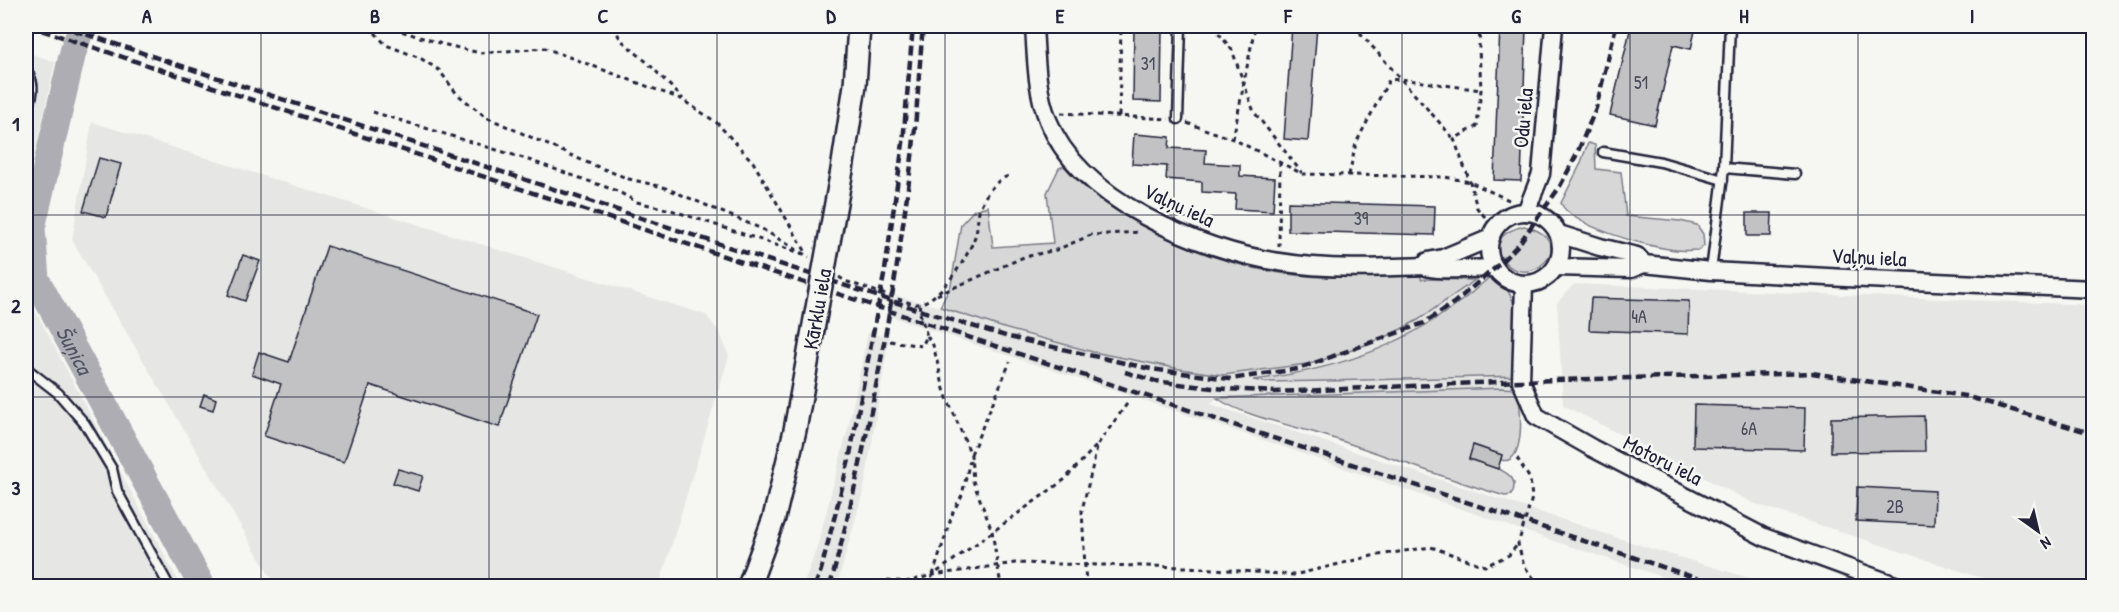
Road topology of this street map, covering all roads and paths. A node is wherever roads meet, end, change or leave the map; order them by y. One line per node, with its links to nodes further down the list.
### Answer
1 (369, 26): 42 (path)
2 (385, 26): 18 (path)
3 (613, 26): 18 (path)
4 (859, 26): 68 (street, Kārklu iela, bridge)
5 (1034, 26): 38 (street, Vaļņu iela)
6 (1121, 26): 22 (path)
7 (1181, 26): 23 (lane)
8 (1213, 26): 16 (path)
9 (1255, 26): 16 (path)
10 (1354, 26): 15 (path)
11 (1480, 26): 17 (path)
12 (1554, 26): 36 (street, Odu iela)
13 (1730, 26): 28 (lane)
14 (26, 70): 20 (lane)
15 (1401, 79): 17 (path); 25 (path); 31 (path)
16 (1244, 87): 24 (path); 29 (path)
17 (1480, 90): 25 (path)
18 (686, 103): 42 (path)
19 (373, 111): 42 (path)
20 (26, 113)
21 (1061, 113): 22 (path)
22 (1119, 116): 23 (path)
23 (1178, 119): 24 (path)
24 (1233, 139): 27 (path)
25 (1454, 139): 34 (path)
26 (1603, 152): 33 (lane)
27 (1280, 162): 29 (path); 41 (path)
28 (1724, 168): 30 (lane); 33 (lane)
29 (1303, 174): 31 (path)
30 (1795, 174)
31 (1348, 175): 34 (path)
32 (1008, 176): 52 (path)
33 (1723, 180): 48 (lane)
34 (1470, 182): 35 (path); 37 (path)
35 (1511, 201)
36 (1526, 212): 39 (street); 40 (street)
37 (1486, 218)
38 (1169, 228): 45 (street, Vaļņu iela); 52 (path)
39 (1558, 234): 44 (street); 46 (street)
40 (1491, 238): 45 (street); 47 (street)
41 (1279, 249)
42 (808, 256): 43 (path)
43 (817, 262)
44 (1644, 264): 46 (street); 48 (street, Vaļņu iela)
45 (1424, 266): 47 (street)
46 (1556, 267): 50 (street)
47 (1496, 268): 50 (street)
48 (1712, 271): 51 (street, Vaļņu iela)
49 (835, 275): 53 (path)
50 (1524, 284): 74 (street, Motoru iela)
51 (2094, 289)
52 (935, 296): 53 (path)
53 (920, 305): 54 (path)
54 (927, 336): 55 (path); 60 (path)
55 (890, 341)
56 (1010, 362): 60 (path)
57 (26, 368): 67 (lane)
58 (1129, 400): 59 (path)
59 (1098, 444): 62 (path); 64 (path)
60 (971, 455): 62 (path); 66 (path)
61 (1517, 458): 63 (path)
62 (992, 531): 65 (path); 66 (path)
63 (1518, 544): 64 (path); 73 (path)
64 (1086, 563): 65 (path); 72 (path)
65 (997, 566): 66 (path); 71 (path)
66 (933, 575): 69 (path); 70 (path)
67 (169, 586)
68 (749, 586)
69 (861, 586)
70 (927, 586)
71 (1002, 586)
72 (1086, 586)
73 (1540, 586)
74 (1898, 586)

